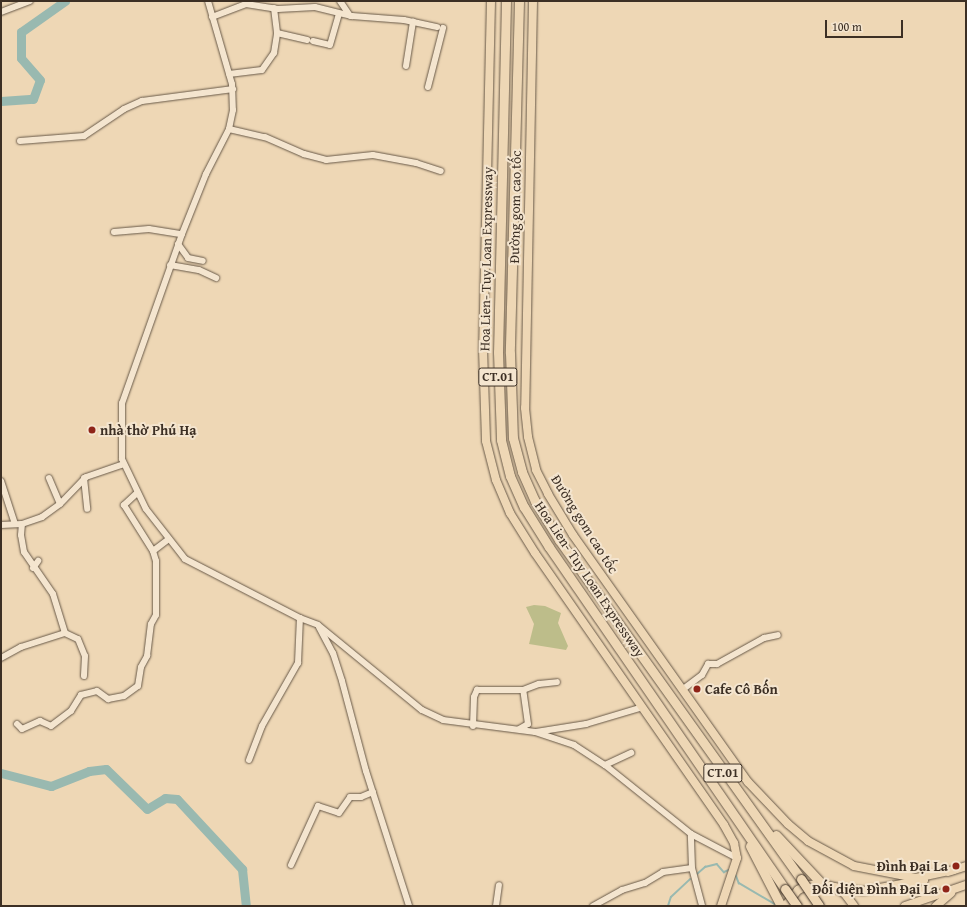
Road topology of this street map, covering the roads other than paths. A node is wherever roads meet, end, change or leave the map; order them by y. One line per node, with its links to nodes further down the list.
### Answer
1 (30, 1): 9 (street)
2 (208, 1): 12 (street)
3 (340, 1): 11 (street)
4 (491, 1): 55 (main road, Đường gom cao tốc)
5 (506, 1): 54 (highway, Hoa Lien- Tuy Loan Expressway / CT.01)
6 (519, 1): 49 (highway, Hoa Lien- Tuy Loan Expressway / CT.01)
7 (533, 1): 53 (main road, Đường gom cao tốc)
8 (274, 8): 10 (street); 12 (street); 14 (street)
9 (1, 12)
10 (339, 14): 11 (street); 14 (street)
11 (350, 16): 13 (street)
12 (212, 17): 16 (street)
13 (413, 22): 15 (street); 17 (street)
14 (277, 33): 16 (street)
15 (406, 66)
16 (229, 74): 18 (street)
17 (428, 88)
18 (232, 89): 19 (street); 20 (street)
19 (229, 129): 21 (street); 23 (street)
20 (20, 141)
21 (441, 171)
22 (114, 232): 23 (street)
23 (182, 234): 24 (street)
24 (178, 244): 25 (street); 26 (street)
25 (203, 261)
26 (170, 265): 27 (street); 28 (street)
27 (216, 278)
28 (123, 464): 30 (street); 32 (street)
29 (49, 478): 33 (street)
30 (84, 478): 33 (street); 34 (street)
31 (1, 482): 35 (street)
32 (137, 493): 38 (street); 39 (street)
33 (60, 504): 36 (street)
34 (88, 509)
35 (15, 524): 36 (street); 37 (street)
36 (22, 524): 41 (street)
37 (1, 525)
38 (169, 539): 39 (street); 42 (street)
39 (153, 551): 56 (street)
40 (38, 561): 41 (street)
41 (34, 568): 44 (street)
42 (300, 618): 43 (street); 61 (street)
43 (318, 625): 46 (street); 47 (street)
44 (65, 633): 48 (street); 50 (street)
45 (778, 635): 53 (street)
46 (343, 645): 47 (street); 57 (street)
47 (332, 653): 63 (street)
48 (1, 658)
49 (647, 666): 70 (highway); 82 (highway, Hoa Lien- Tuy Loan Expressway / CT.01, bridge)
50 (84, 676)
51 (557, 682): 52 (street)
52 (523, 690): 57 (street); 58 (street)
53 (682, 690): 69 (main road, Đường gom cao tốc)
54 (661, 706): 79 (highway); 81 (highway, Hoa Lien- Tuy Loan Expressway / CT.01, bridge)
55 (643, 707): 59 (street); 65 (main road, Đường gom cao tốc)
56 (17, 724)
57 (473, 726): 58 (street)
58 (513, 730): 59 (street)
59 (535, 732): 62 (street)
60 (631, 753): 62 (street)
61 (249, 760)
62 (605, 765): 64 (street)
63 (373, 792): 66 (street); 74 (street)
64 (690, 834): 65 (street); 68 (street)
65 (737, 858): 78 (main road)
66 (291, 865)
67 (966, 866): 69 (main road)
68 (692, 868): 76 (street); 77 (street)
69 (953, 870): 73 (main road)
70 (822, 884): 73 (main road); 80 (main road)
71 (499, 885): 75 (street)
72 (963, 886): 84 (main road); 85 (main road)
73 (834, 887): 83 (main road)
74 (409, 906)
75 (496, 906)
76 (593, 906)
77 (702, 906)
78 (721, 906)
79 (781, 906)
80 (785, 906)
81 (797, 906)
82 (819, 906)
83 (854, 906)
84 (905, 906)
85 (936, 906)

